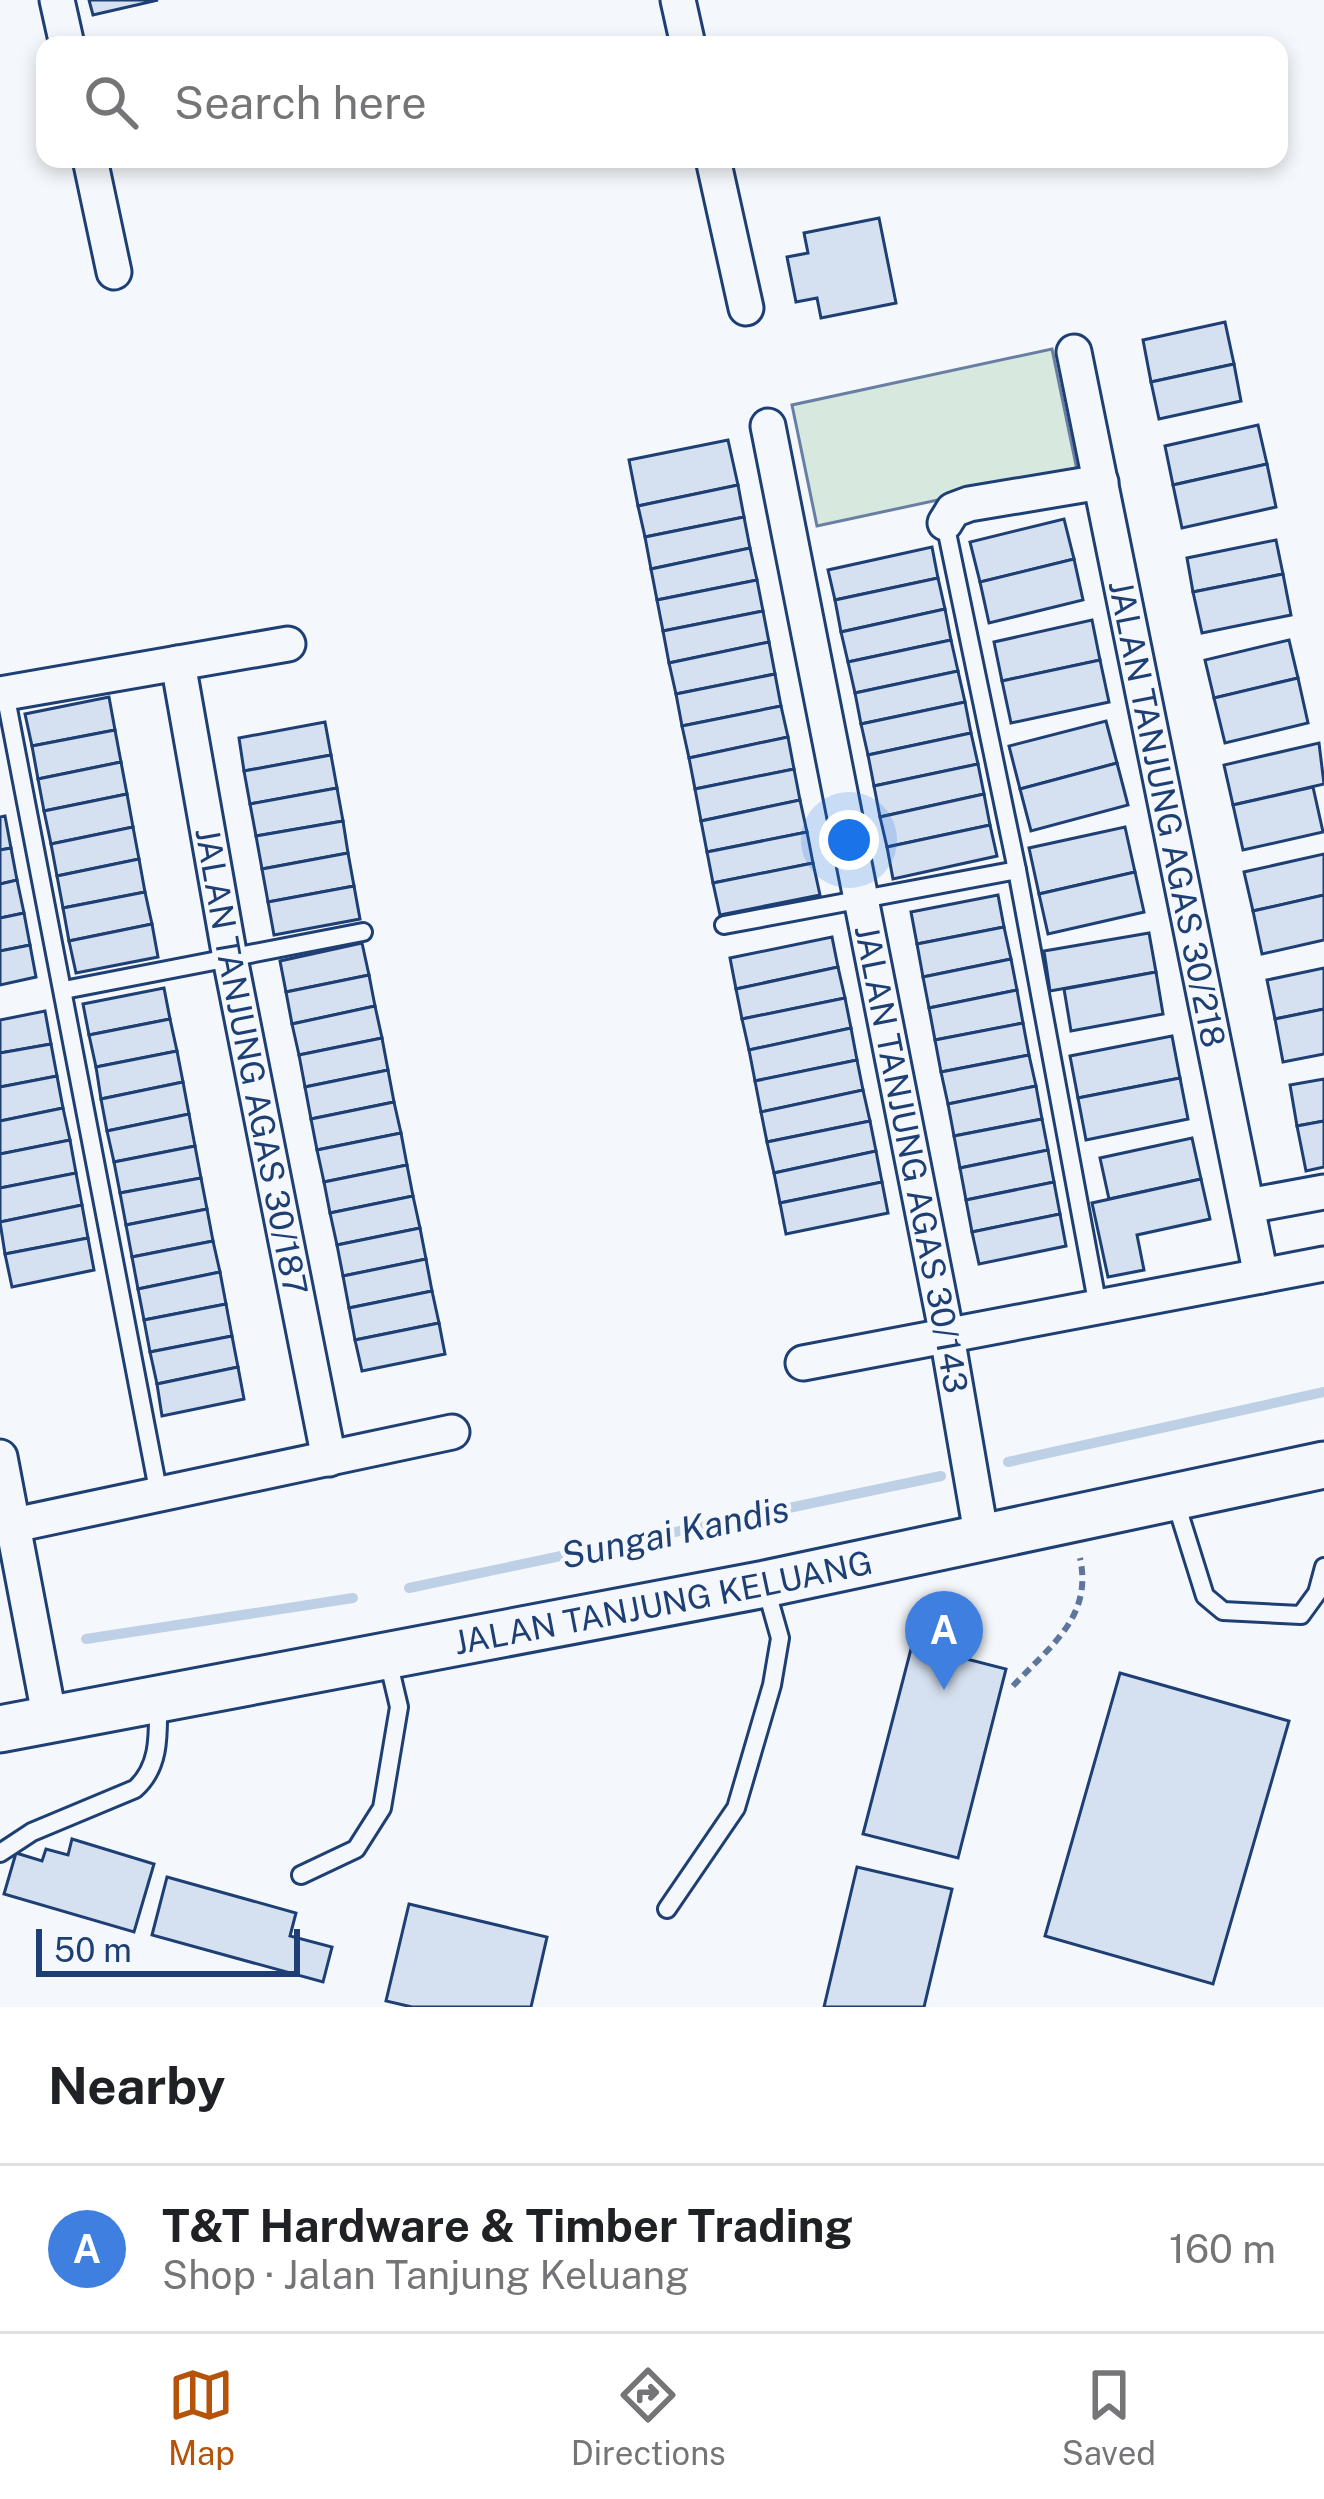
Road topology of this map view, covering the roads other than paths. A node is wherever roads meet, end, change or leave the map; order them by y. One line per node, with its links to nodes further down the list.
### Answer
1 (58, 0): 3 (street)
2 (678, 0): 4 (street)
3 (65, 36)
4 (686, 36)
5 (92, 168): 7 (street)
6 (715, 168): 8 (street)
7 (114, 272)
8 (746, 308)
9 (1073, 352): 11 (street, JALAN TANJUNG AGAS 30/218)
10 (768, 426): 17 (street, JALAN TANJUNG AGAS 30/143)
11 (1100, 482): 12 (street); 23 (street, JALAN TANJUNG AGAS 30/218)
12 (945, 523): 16 (lane)
13 (288, 644): 14 (street)
14 (178, 663): 15 (street); 20 (street, JALAN TANJUNG AGAS 30/187)
15 (3, 693): 21 (lane)
16 (1017, 870): 17 (lane); 26 (lane)
17 (861, 898): 18 (lane); 27 (street, JALAN TANJUNG AGAS 30/143)
18 (724, 925)
19 (363, 932): 20 (lane)
20 (230, 958): 21 (lane); 31 (street, JALAN TANJUNG AGAS 30/187)
21 (64, 990): 33 (lane)
22 (1324, 1192): 23 (street)
23 (1248, 1206): 25 (street, JALAN TANJUNG AGAS 30/218)
24 (1324, 1264): 25 (street)
25 (1261, 1276): 26 (street)
26 (1098, 1307): 27 (street)
27 (947, 1336): 28 (street); 36 (street, JALAN TANJUNG AGAS 30/143)
28 (803, 1363)
29 (452, 1432): 31 (street)
30 (0, 1457): 35 (street)
31 (329, 1459): 33 (street)
32 (1324, 1465): 34 (main road, JALAN TANJUNG KELUANG)
33 (159, 1496): 35 (street)
34 (1174, 1498): 36 (main road, JALAN TANJUNG KELUANG); 37 (lane)
35 (7, 1526): 41 (street)
36 (982, 1539): 38 (main road, JALAN TANJUNG KELUANG)
37 (1324, 1567)
38 (765, 1584): 39 (main road, JALAN TANJUNG KELUANG); 45 (lane)
39 (387, 1655): 40 (main road, JALAN TANJUNG KELUANG); 44 (lane)
40 (158, 1699): 41 (main road, JALAN TANJUNG KELUANG); 43 (lane)
41 (50, 1720): 42 (main road, JALAN TANJUNG KELUANG)
42 (0, 1729)
43 (0, 1852)
44 (302, 1875)
45 (667, 1910)

